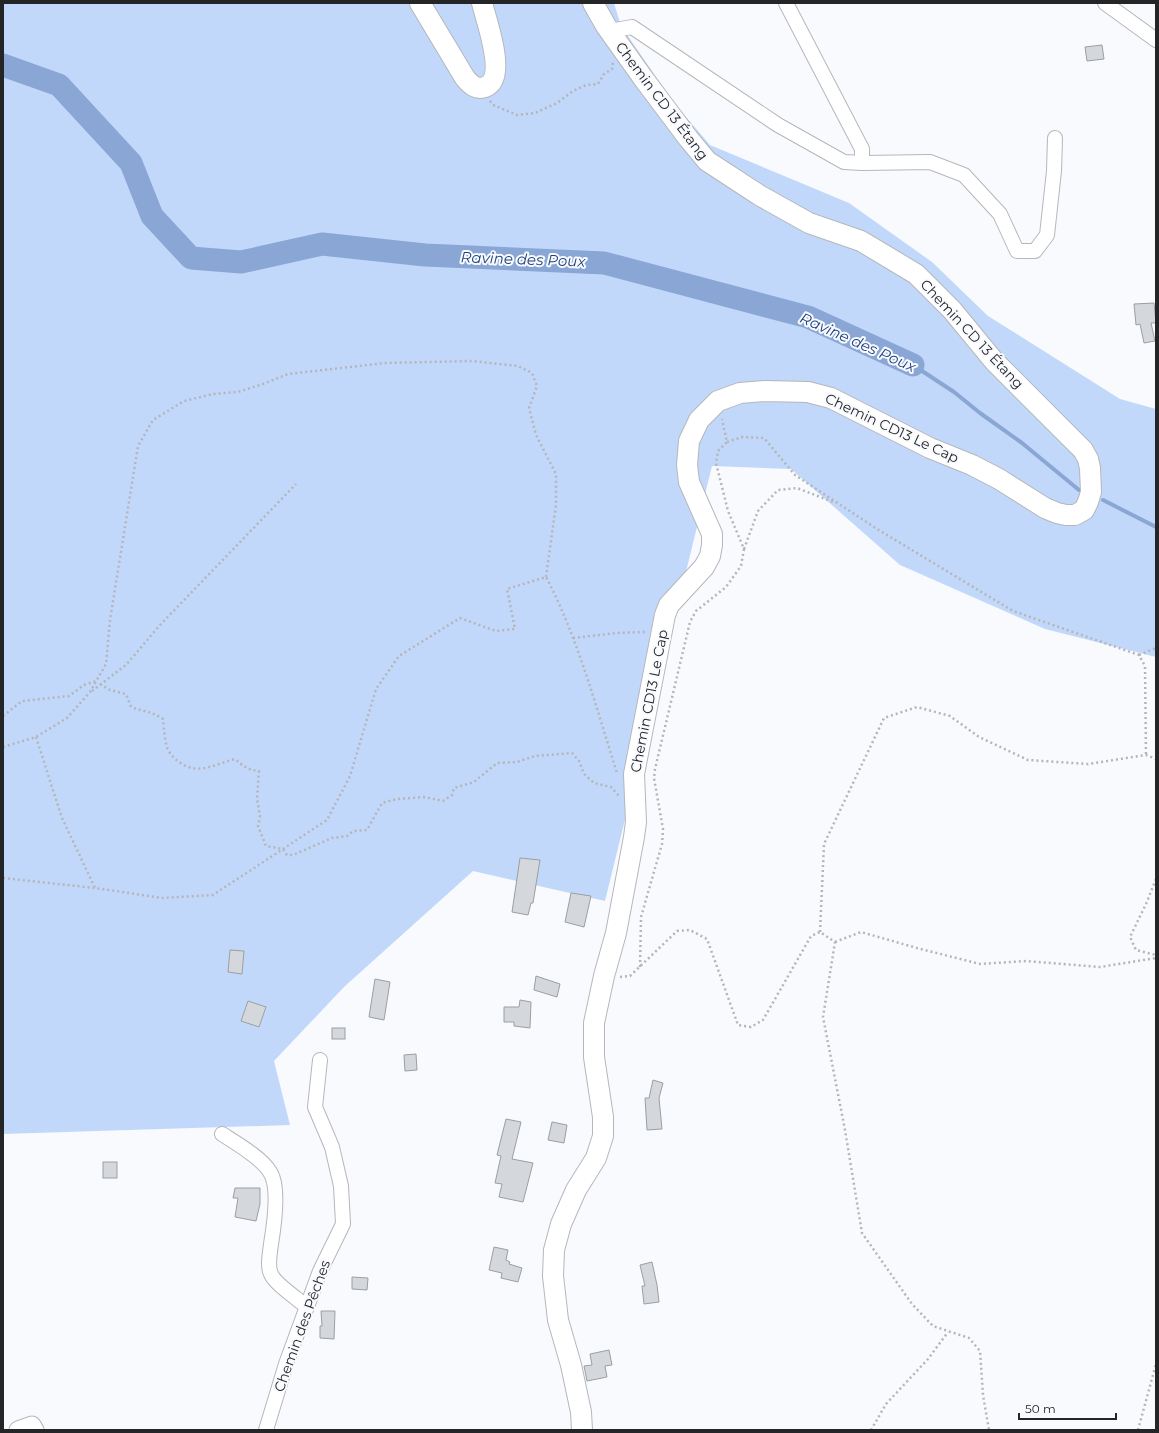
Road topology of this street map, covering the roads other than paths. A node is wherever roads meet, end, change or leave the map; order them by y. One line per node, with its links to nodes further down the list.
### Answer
1 (420, 3): 2 (main road)
2 (482, 3)
3 (593, 3): 6 (main road, Chemin CD 13 Étang)
4 (786, 3): 9 (street)
5 (1105, 3): 7 (street)
6 (613, 35): 9 (street); 10 (main road, Chemin CD 13 Étang)
7 (1156, 40)
8 (1055, 138): 9 (street)
9 (862, 163)
10 (1091, 492): 17 (main road, Chemin CD13 Le Cap)
11 (320, 1060): 13 (street, Chemin des Pêches)
12 (222, 1134): 13 (street)
13 (307, 1307): 16 (street, Chemin des Pêches)
14 (18, 1430): 15 (street)
15 (35, 1430)
16 (266, 1430)
17 (582, 1430)

